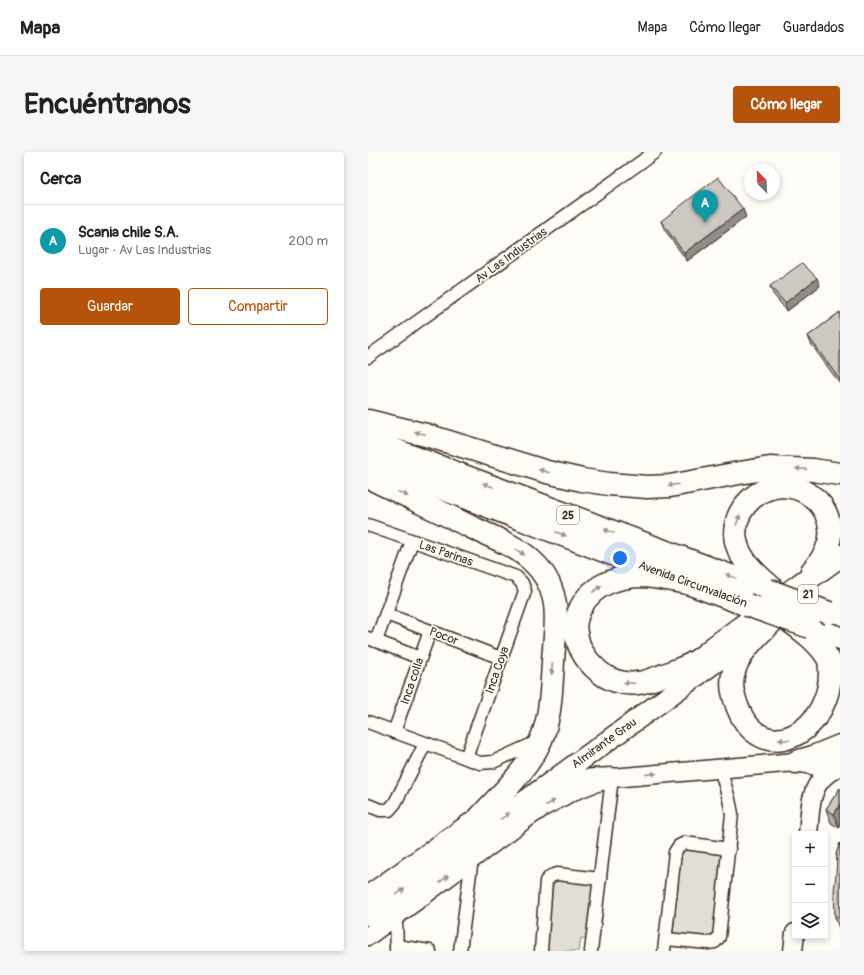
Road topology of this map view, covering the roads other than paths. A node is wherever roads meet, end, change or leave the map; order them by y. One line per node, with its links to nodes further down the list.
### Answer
1 (655, 152): 2 (street, Av Las Industrias)
2 (368, 357)
3 (368, 421): 6 (highway, one-way to 3)
4 (368, 440): 14 (highway, Avenida Circunvalación / 25, one-way to 4)
5 (368, 460): 13 (highway, Avenida Circunvalación / 25, one-way to 13)
6 (840, 474)
7 (368, 477): 26 (highway, one-way to 26)
8 (368, 525): 9 (street, Las Parinas)
9 (412, 541): 12 (street, Las Parinas); 15 (street)
10 (840, 556): 14 (highway, Almirante Grau / 21)
11 (840, 571): 17 (highway, Almirante Grau / 21)
12 (522, 582): 22 (street, Inca Coya)
13 (688, 583): 17 (highway, Avenida Circunvalación / 25); 23 (highway, one-way to 13)
14 (780, 590): 14 (highway, one-way to 14); 16 (highway, Avenida Circunvalación / 25, bridge); 17 (highway, Almirante Grau / 21)
15 (386, 614): 18 (street, Pocor); 20 (street)
16 (835, 616)
17 (781, 619): 17 (highway, one-way to 17); 19 (highway, Avenida Circunvalación / 25); 23 (highway, Almirante Grau); 33 (main road, Almirante Grau)
18 (430, 631): 21 (street, Inca colla); 22 (street, Pocor)
19 (840, 638)
20 (372, 640): 21 (street)
21 (420, 658): 25 (street, Inca colla)
22 (501, 658): 28 (street, Inca Coya)
23 (693, 663): 36 (main road, Almirante Grau)
24 (368, 722): 25 (street)
25 (394, 732): 27 (street)
26 (540, 741): 28 (street); 36 (highway)
27 (425, 744): 28 (street); 35 (street)
28 (466, 758)
29 (839, 759): 30 (highway); 34 (street)
30 (796, 762): 31 (street, Almirante Grau); 34 (street)
31 (720, 768): 32 (street, Almirante Grau, one-way to 31); 38 (street)
32 (612, 778): 33 (main road); 39 (street, Almirante Grau, one-way to 32); 41 (street)
33 (532, 796): 40 (main road, Almirante Grau, one-way to 33)
34 (812, 799): 37 (street)
35 (368, 806)
36 (481, 816): 42 (main road, Almirante Grau)
37 (808, 831)
38 (729, 849): 48 (street); 48 (street)
39 (472, 858): 43 (street, Almirante Grau, one-way to 39); 51 (street)
40 (425, 874): 43 (main road); 44 (main road, Almirante Grau, one-way to 40)
41 (600, 879): 52 (street); 53 (street)
42 (368, 896)
43 (420, 898): 45 (street, Almirante Grau)
44 (368, 915)
45 (395, 916): 46 (street, Almirante Grau); 49 (street)
46 (368, 936)
47 (794, 939): 54 (street)
48 (665, 945)
49 (396, 949): 50 (street)
50 (430, 951)
51 (460, 951)
52 (541, 951)
53 (591, 951)
54 (793, 951)

